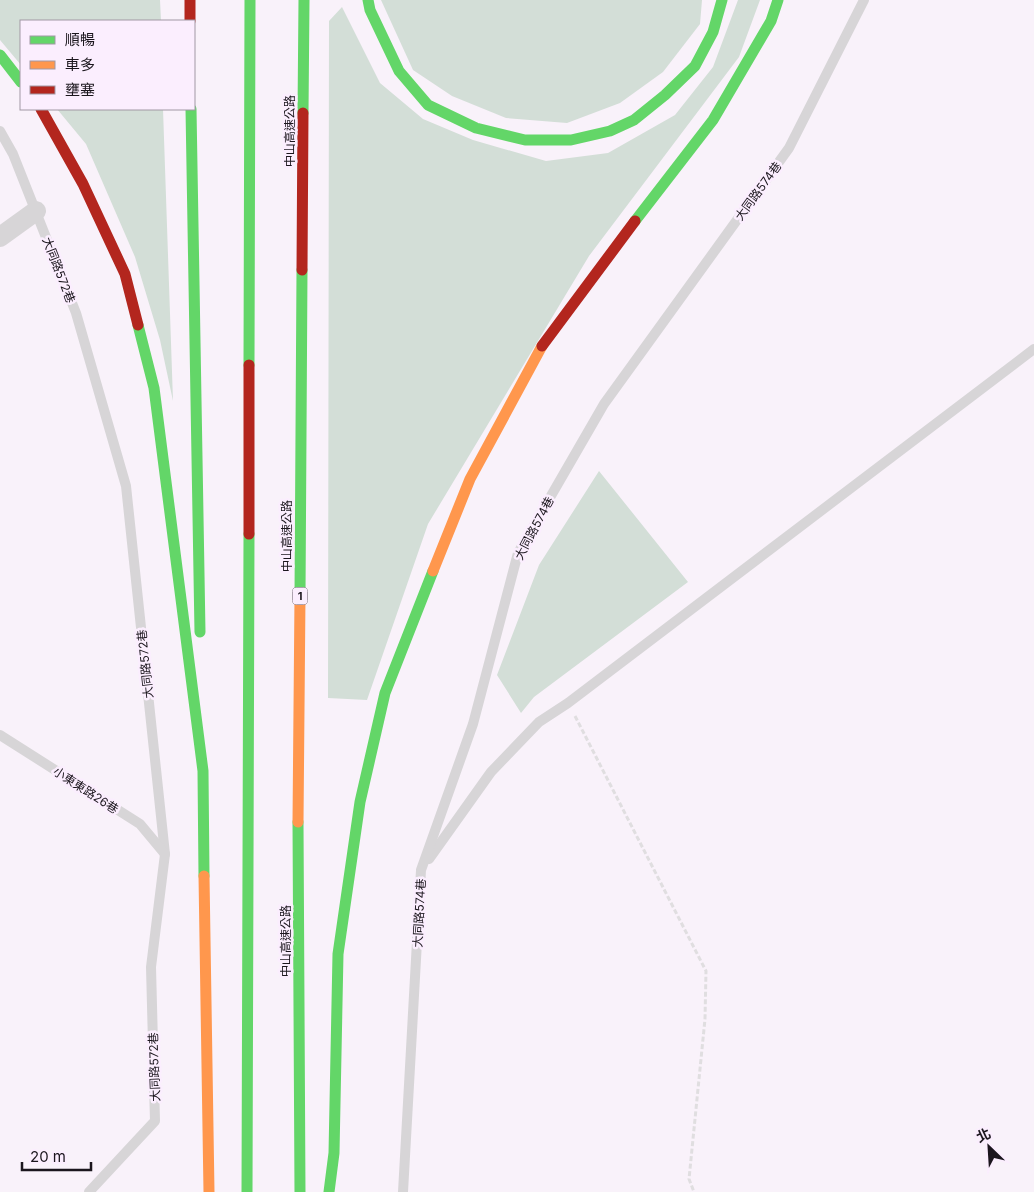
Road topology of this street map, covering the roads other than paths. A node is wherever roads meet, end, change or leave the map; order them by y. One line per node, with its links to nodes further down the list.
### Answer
1 (190, 0): 8 (highway)
2 (250, 0): 25 (highway)
3 (304, 0): 26 (highway, 中山高速公路 / 1)
4 (368, 0): 5 (highway)
5 (722, 0)
6 (780, 0): 27 (highway)
7 (864, 0): 22 (lane, 大同路574巷)
8 (190, 20)
9 (0, 55): 10 (highway)
10 (20, 81)
11 (43, 110): 20 (highway)
12 (191, 110): 17 (highway)
13 (0, 131): 14 (lane, 大同路572巷)
14 (36, 211): 15 (street); 21 (lane, 大同路572巷)
15 (0, 237)
16 (1034, 349): 22 (lane)
17 (200, 642)
18 (201, 662): 20 (highway)
19 (0, 735): 21 (lane, 小東東路26巷)
20 (203, 771): 24 (highway)
21 (165, 854): 23 (lane, 大同路572巷)
22 (421, 870): 28 (lane, 大同路574巷)
23 (89, 1192)
24 (209, 1192)
25 (247, 1192)
26 (300, 1192)
27 (329, 1192)
28 (403, 1192)

